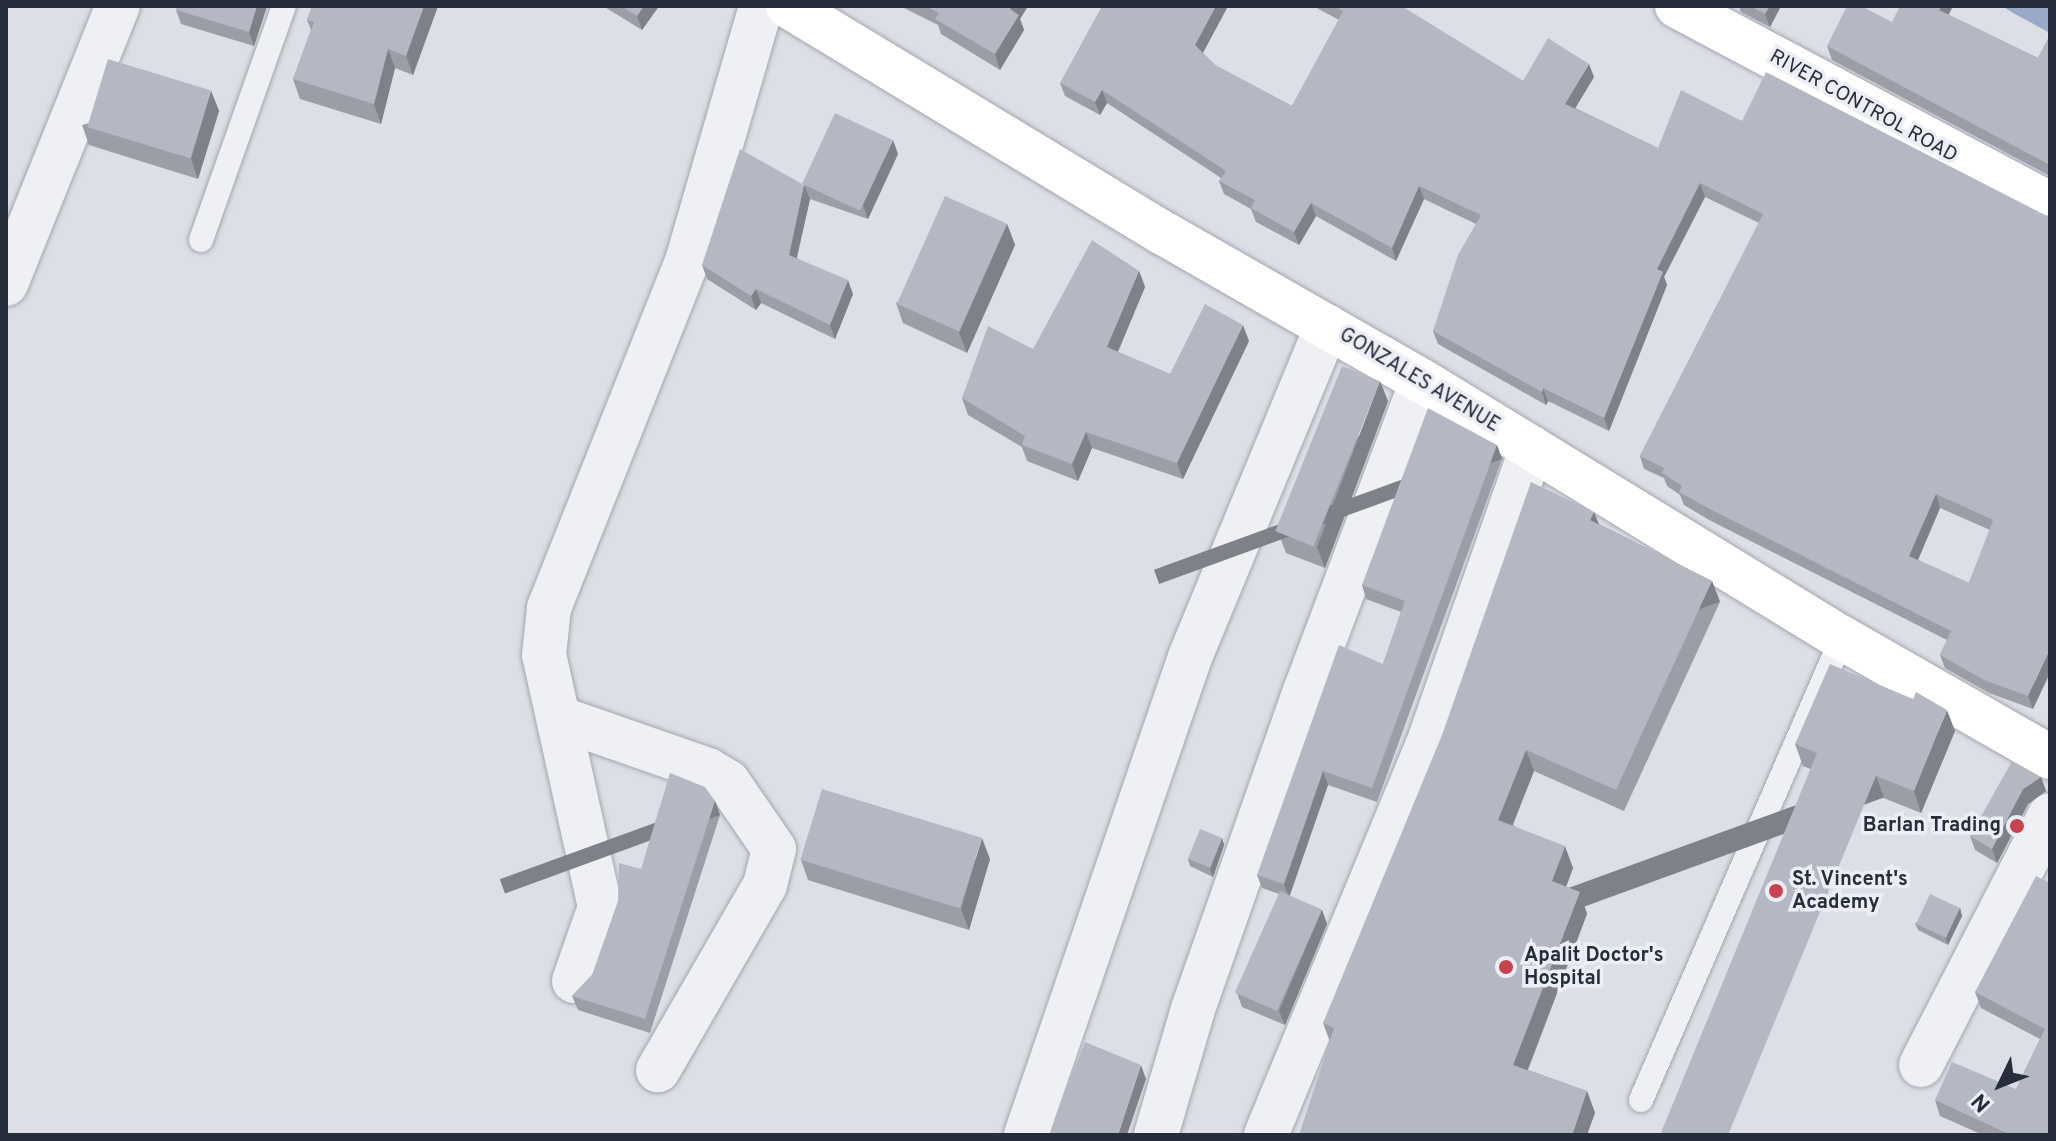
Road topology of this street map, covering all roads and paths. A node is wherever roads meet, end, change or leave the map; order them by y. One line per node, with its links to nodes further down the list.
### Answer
1 (118, 6): 8 (street)
2 (284, 6): 7 (lane)
3 (761, 6): 13 (street)
4 (788, 6): 9 (main road, GONZALES AVENUE)
5 (1677, 6): 6 (main road, RIVER CONTROL ROAD)
6 (2050, 204)
7 (201, 240)
8 (6, 284)
9 (1327, 326): 10 (main road, GONZALES AVENUE); 20 (street)
10 (1422, 381): 11 (main road, GONZALES AVENUE); 21 (street)
11 (1532, 448): 12 (main road, GONZALES AVENUE); 22 (street)
12 (1842, 638): 14 (main road, GONZALES AVENUE); 19 (lane)
13 (559, 718): 16 (street); 18 (street)
14 (2050, 757)
15 (2050, 815): 17 (street)
16 (574, 981)
17 (1921, 1065)
18 (658, 1070)
19 (1641, 1100)
20 (1026, 1135)
21 (1156, 1135)
22 (1266, 1135)

